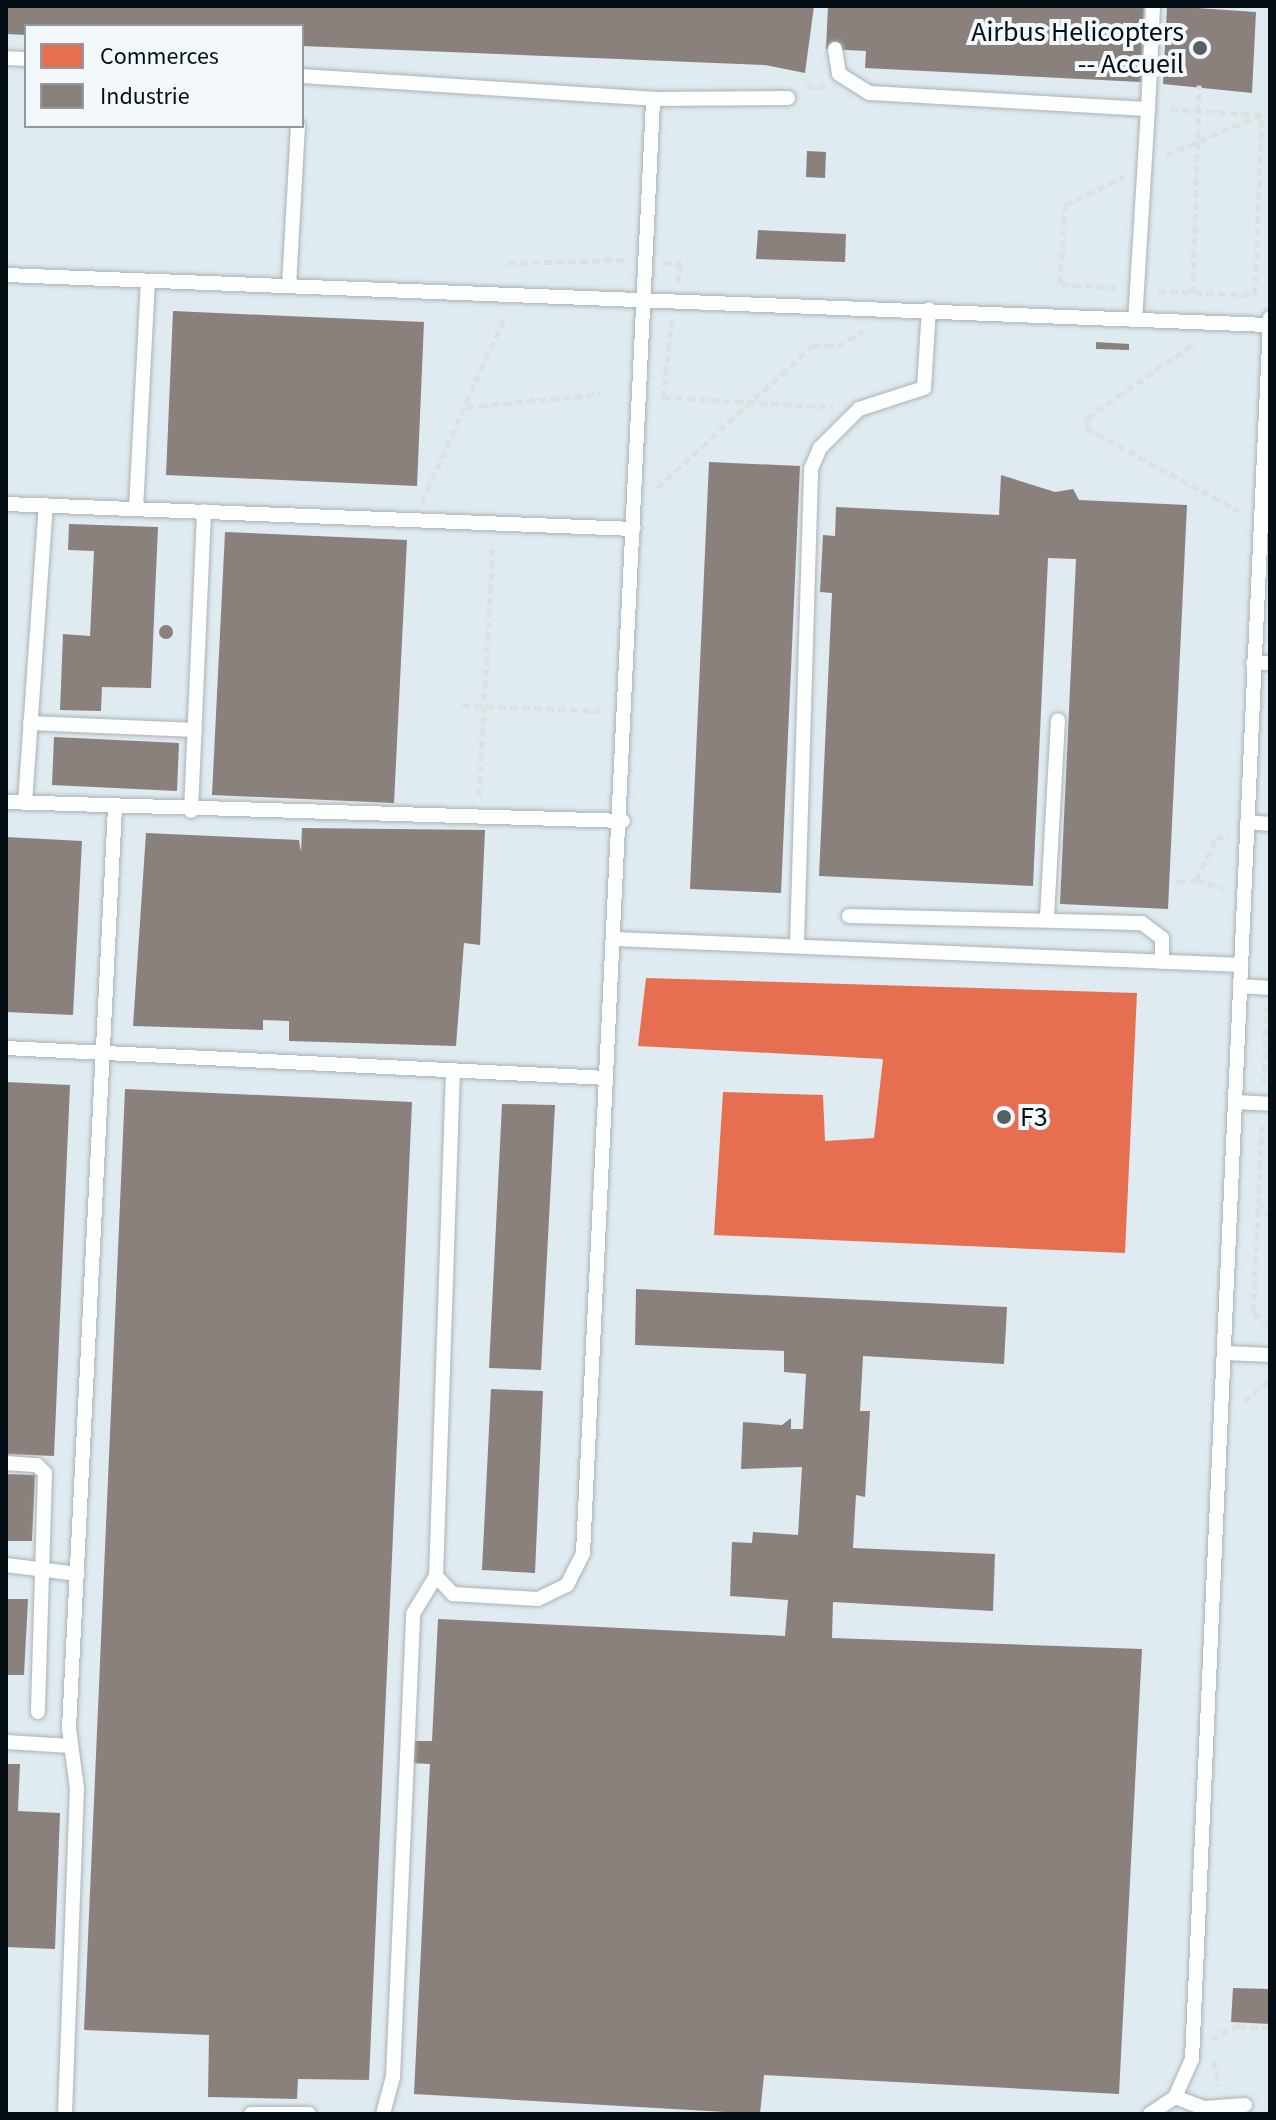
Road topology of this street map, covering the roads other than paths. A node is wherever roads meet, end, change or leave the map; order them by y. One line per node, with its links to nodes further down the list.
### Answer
1 (1153, 6): 6 (lane)
2 (835, 49): 6 (lane)
3 (304, 76): 5 (lane)
4 (788, 98): 5 (lane)
5 (653, 99): 11 (lane)
6 (1148, 109): 14 (lane)
7 (298, 128): 10 (lane)
8 (6, 275): 9 (lane)
9 (148, 281): 10 (lane); 18 (lane)
10 (289, 286): 11 (lane)
11 (642, 299): 12 (lane); 21 (lane)
12 (929, 309): 14 (lane); 37 (lane)
13 (1270, 318): 15 (lane)
14 (1135, 319): 15 (lane)
15 (1269, 325): 20 (lane)
16 (6, 504): 17 (lane)
17 (46, 505): 18 (lane); 25 (lane)
18 (136, 509): 19 (lane)
19 (204, 511): 21 (lane); 26 (lane)
20 (1264, 525): 22 (lane)
21 (634, 529): 31 (lane)
22 (1253, 663): 23 (lane); 32 (lane)
23 (1270, 663)
24 (1058, 720): 35 (lane)
25 (30, 723): 26 (lane); 28 (lane)
26 (195, 730): 30 (lane)
27 (6, 802): 28 (lane)
28 (25, 803): 29 (lane)
29 (115, 808): 30 (lane); 43 (lane)
30 (191, 811): 31 (lane)
31 (623, 821): 36 (lane)
32 (1247, 822): 33 (lane); 39 (lane)
33 (1270, 824)
34 (849, 916): 35 (lane)
35 (1047, 917): 38 (lane)
36 (615, 939): 37 (lane); 45 (lane)
37 (797, 944): 38 (lane)
38 (1162, 962): 39 (lane)
39 (1241, 965): 40 (lane)
40 (1240, 986): 41 (lane); 46 (lane)
41 (1270, 988)
42 (6, 1048): 43 (lane)
43 (103, 1053): 44 (lane); 53 (lane)
44 (453, 1070): 45 (lane); 54 (lane)
45 (606, 1078): 54 (lane)
46 (1236, 1102): 47 (lane); 48 (lane)
47 (1265, 1103)
48 (1227, 1353): 49 (lane); 58 (lane)
49 (1270, 1355)
50 (6, 1463): 52 (lane)
51 (6, 1565): 52 (lane)
52 (42, 1573): 53 (lane); 55 (lane)
53 (77, 1574): 57 (lane)
54 (436, 1576): 64 (lane)
55 (38, 1712)
56 (6, 1742): 57 (lane)
57 (71, 1746): 61 (lane)
58 (1175, 2097): 60 (lane); 65 (lane)
59 (1245, 2105): 60 (lane)
60 (1226, 2110)
61 (65, 2114)
62 (251, 2114): 63 (lane)
63 (309, 2114)
64 (383, 2114)
65 (1150, 2114)

